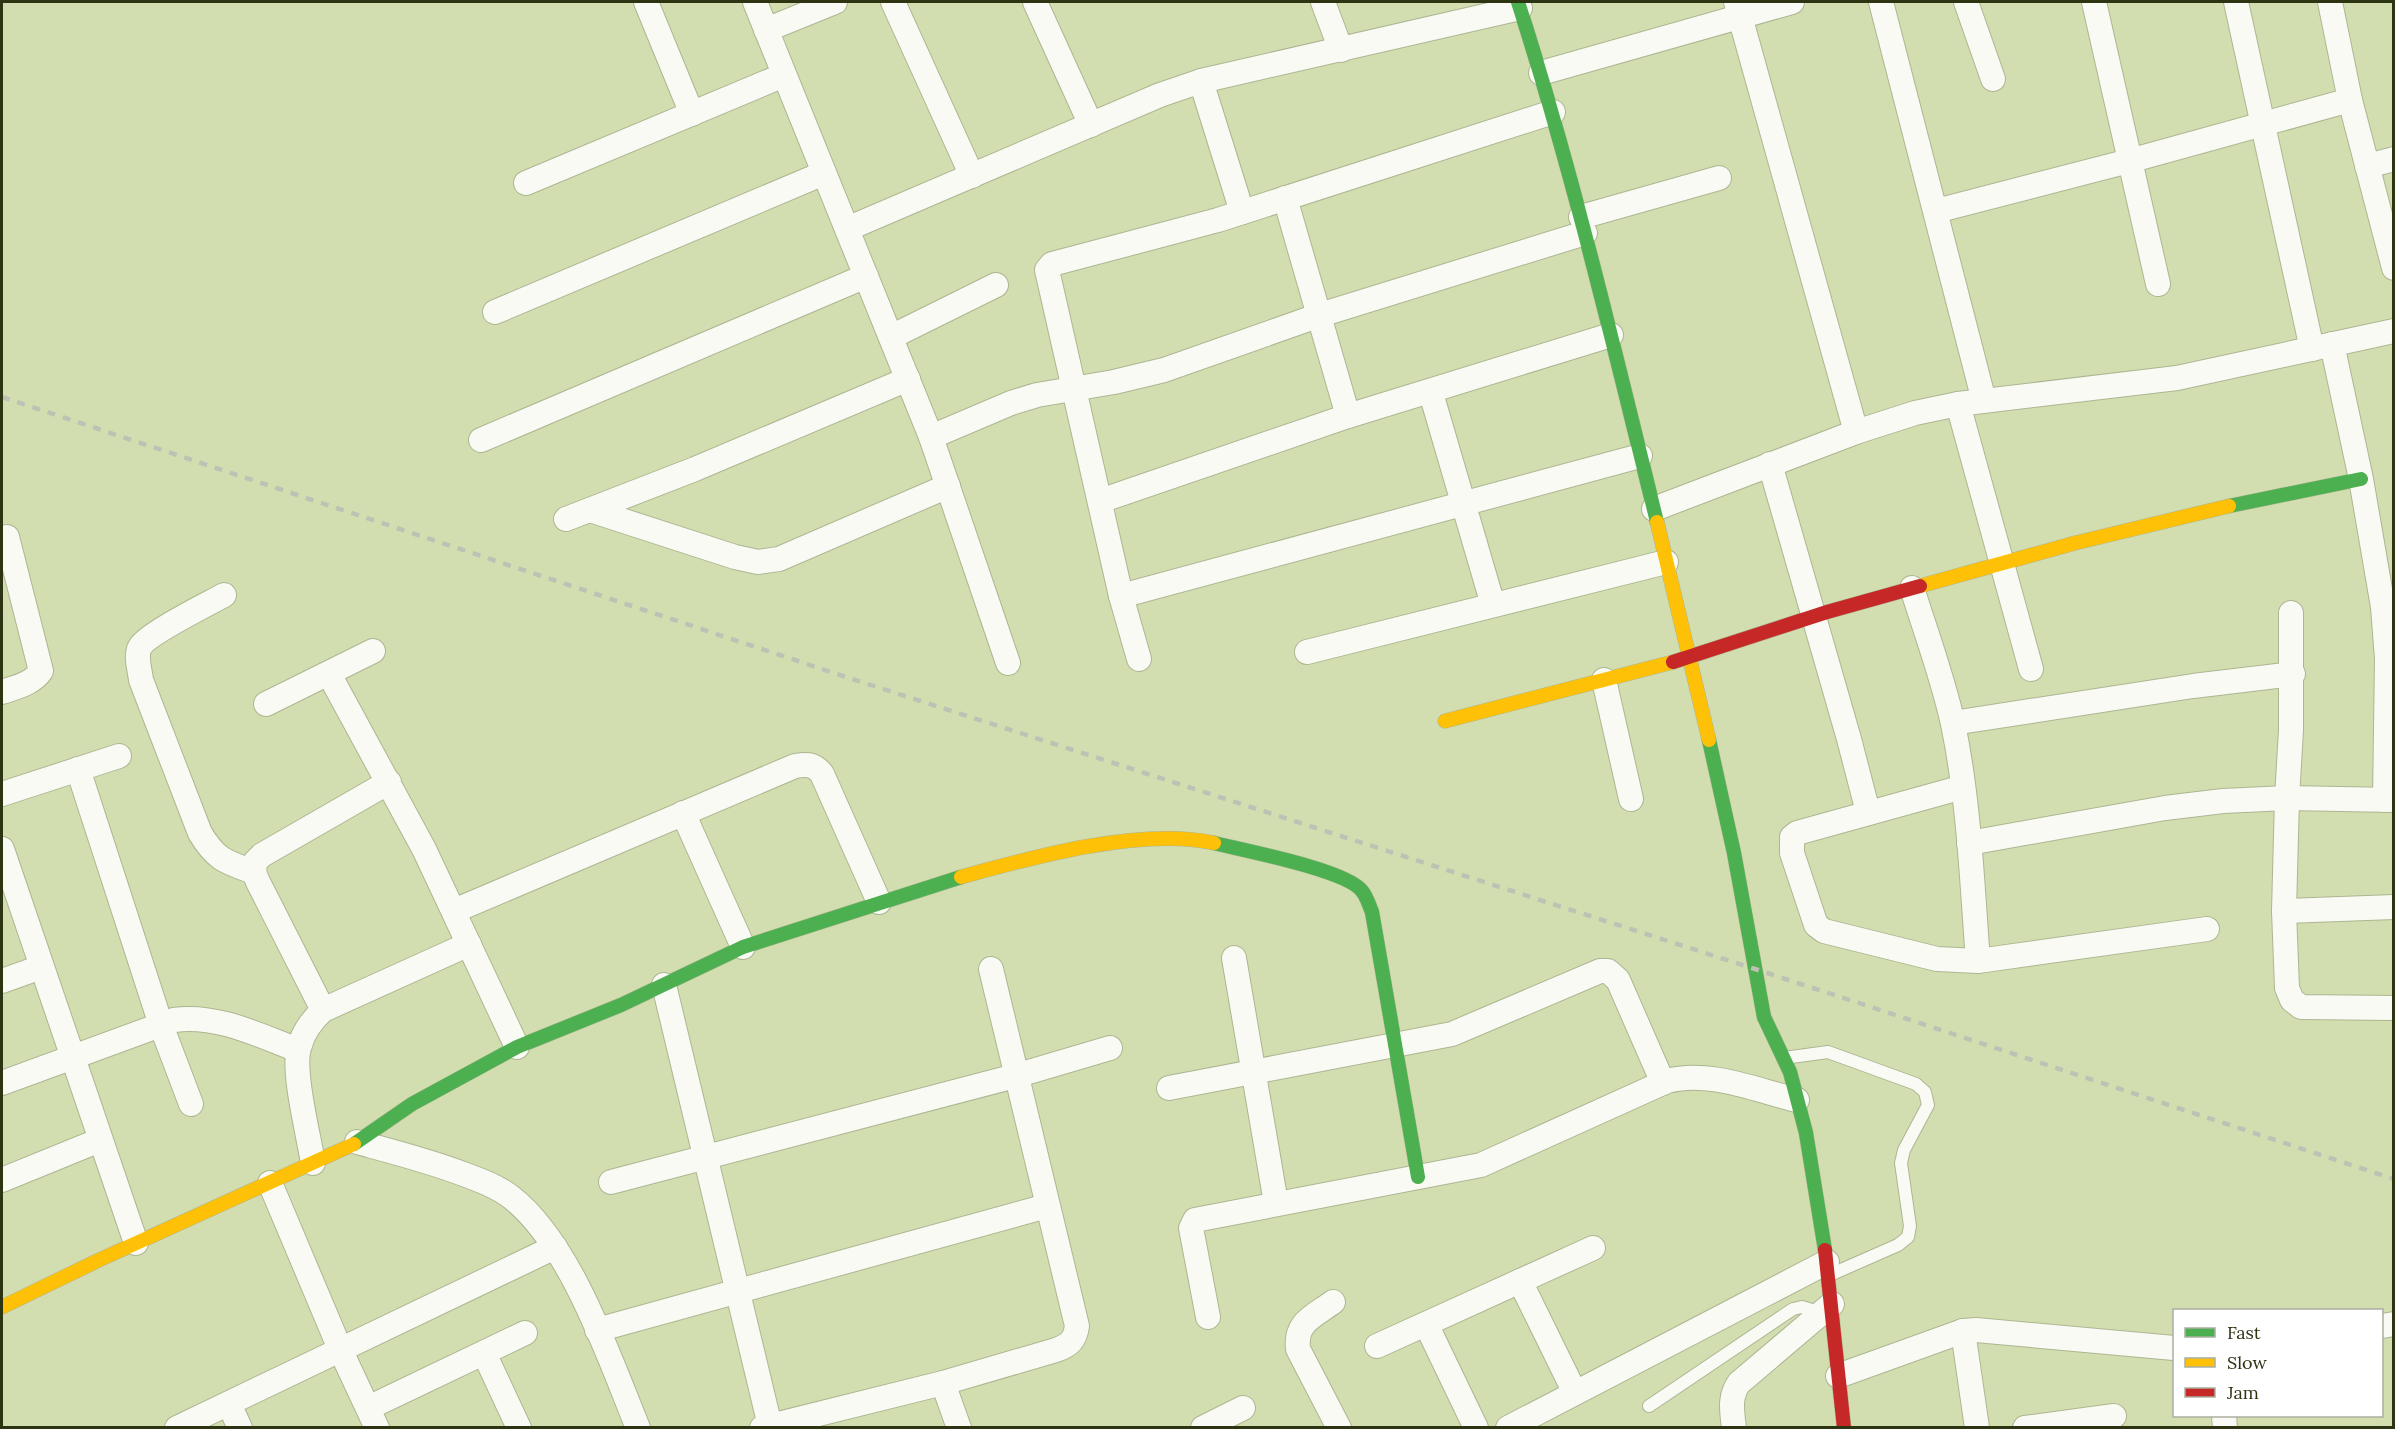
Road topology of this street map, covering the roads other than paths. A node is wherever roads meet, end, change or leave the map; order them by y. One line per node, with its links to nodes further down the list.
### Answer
1 (646, 2): 23 (street)
2 (755, 2): 15 (street)
3 (835, 2): 15 (street)
4 (893, 2): 30 (street)
5 (1035, 2): 25 (street)
6 (1323, 2): 16 (street)
7 (1792, 2): 14 (street)
8 (1881, 2): 34 (street)
9 (1966, 2): 19 (street)
10 (2094, 2): 27 (street)
11 (2236, 2): 24 (street)
12 (2330, 2): 21 (street)
13 (1519, 5): 16 (street); 17 (street)
14 (1738, 9): 17 (street); 54 (street)
15 (766, 30): 18 (street)
16 (1341, 50): 20 (street)
17 (1541, 73): 22 (street)
18 (784, 75): 23 (street); 29 (street)
19 (1993, 79)
20 (1201, 81): 25 (street); 35 (street)
21 (2350, 100): 24 (street); 28 (street)
22 (1552, 112): 33 (street); 36 (street)
23 (692, 114): 32 (street)
24 (2264, 123): 27 (street); 47 (street)
25 (1091, 125): 30 (street)
26 (2394, 159): 28 (street)
27 (2129, 161): 34 (street); 40 (street)
28 (2367, 166): 38 (street)
29 (824, 173): 37 (street); 42 (street)
30 (972, 176): 37 (street)
31 (1719, 177): 36 (street)
32 (526, 183)
33 (1285, 198): 35 (street); 43 (street)
34 (1936, 211): 51 (street)
35 (1242, 212): 49 (street)
36 (1583, 225): 43 (street); 45 (street)
37 (847, 229): 39 (street)
38 (2394, 268)
39 (866, 276): 46 (street); 56 (street)
40 (2158, 284)
41 (996, 285): 46 (street)
42 (495, 312)
43 (1320, 315): 49 (street); 53 (street)
44 (2394, 331): 47 (street)
45 (1611, 335): 50 (street); 57 (street)
46 (891, 337): 48 (street)
47 (2322, 346): 51 (street); 59 (street)
48 (908, 380): 55 (street); 64 (street)
49 (1073, 389): 55 (street); 61 (street)
50 (1431, 393): 53 (street); 62 (street)
51 (1984, 401): 52 (street)
52 (1958, 404): 54 (street); 68 (street)
53 (1348, 416): 61 (street)
54 (1856, 432): 58 (street)
55 (931, 437): 60 (street)
56 (481, 440)
57 (1640, 456): 62 (street); 63 (street)
58 (1770, 464): 63 (street); 74 (street)
59 (2361, 479): 68 (street); 95 (street)
60 (948, 486): 64 (street); 79 (street)
61 (1100, 501): 71 (street)
62 (1463, 502): 71 (street); 72 (street)
63 (1654, 509): 67 (street)
64 (590, 510): 65 (street)
65 (566, 519)
66 (7, 537): 84 (street)
67 (1666, 562): 72 (street); 77 (street)
68 (2002, 563): 69 (street); 80 (street)
69 (1912, 588): 74 (street); 87 (street)
70 (224, 596): 100 (street)
71 (1122, 596): 78 (street)
72 (1493, 605): 76 (street)
73 (2291, 613): 82 (street)
74 (1814, 616): 77 (street); 96 (street)
75 (373, 651): 81 (street)
76 (1307, 652)
77 (1690, 658): 83 (street); 123 (street)
78 (1139, 659)
79 (1008, 663)
80 (2031, 669)
81 (329, 674): 85 (street); 90 (street)
82 (2293, 674): 87 (street); 93 (street)
83 (1604, 680): 86 (street); 94 (street)
84 (2, 692)
85 (266, 704)
86 (1445, 721)
87 (1953, 723): 91 (street)
88 (118, 756): 89 (street)
89 (78, 769): 92 (street); 117 (street)
90 (389, 782): 100 (street); 104 (street)
91 (1962, 787): 96 (street); 98 (street)
92 (2, 794)
93 (2286, 798): 95 (street); 98 (street); 105 (street)
94 (1631, 799)
95 (2389, 800)
96 (1868, 812): 110 (street)
97 (683, 813): 102 (street); 104 (street); 108 (street)
98 (1969, 843): 110 (street)
99 (2, 849): 101 (street)
100 (254, 872): 116 (street)
101 (6, 877): 111 (street)
102 (879, 902): 108 (street); 118 (street)
103 (2394, 907): 105 (street)
104 (454, 911): 107 (street)
105 (2284, 911): 115 (street)
106 (2206, 928): 110 (street)
107 (469, 944): 116 (street); 119 (street)
108 (743, 947): 114 (street)
109 (1234, 958): 124 (street)
110 (1978, 961)
111 (41, 967): 113 (street); 122 (street)
112 (991, 969): 125 (street)
113 (2, 981)
114 (664, 985): 119 (street); 133 (street)
115 (2394, 1008)
116 (323, 1010): 121 (street)
117 (161, 1025): 121 (street); 122 (street); 130 (street)
118 (1395, 1046): 124 (street); 127 (street); 135 (street)
119 (517, 1047): 132 (street)
120 (1110, 1048): 125 (street)
121 (298, 1050): 134 (street)
122 (72, 1058): 126 (street); 131 (street)
123 (1783, 1058): 129 (street); 144 (lane)
124 (1254, 1073): 128 (street); 139 (street)
125 (1016, 1076): 133 (street); 140 (street)
126 (2, 1083)
127 (1663, 1083): 129 (street); 135 (street)
128 (1169, 1088)
129 (1797, 1100): 144 (street)
130 (191, 1104)
131 (100, 1140): 136 (street); 141 (street)
132 (357, 1142): 134 (street); 142 (street)
133 (706, 1157): 137 (street); 146 (street)
134 (313, 1163): 138 (street)
135 (1418, 1177): 139 (street)
136 (2, 1180)
137 (611, 1182)
138 (270, 1183): 141 (street); 157 (street)
139 (1276, 1203): 150 (street)
140 (1047, 1206): 146 (street); 160 (street)
141 (136, 1243): 148 (street)
142 (555, 1247): 152 (street); 157 (street)
143 (1593, 1248): 145 (street)
144 (1827, 1269): 149 (street); 161 (street)
145 (1520, 1281): 151 (street); 161 (street)
146 (738, 1292): 152 (street); 167 (street)
147 (1333, 1302): 174 (street)
148 (2, 1307)
149 (1827, 1309): 159 (street); 163 (lane); 177 (street)
150 (1208, 1317)
151 (1426, 1324): 155 (street); 175 (street)
152 (597, 1330): 171 (street)
153 (1963, 1331): 156 (street); 159 (street); 179 (street)
154 (525, 1333): 158 (street)
155 (1377, 1346)
156 (2173, 1348)
157 (340, 1349): 162 (street); 166 (street)
158 (484, 1353): 166 (street); 170 (street)
159 (1838, 1376): 178 (street)
160 (943, 1383): 167 (street); 172 (street)
161 (1575, 1393): 176 (street)
162 (229, 1404): 168 (street); 169 (street)
163 (1649, 1406)
164 (1243, 1408): 173 (street)
165 (2114, 1416): 180 (street)
166 (373, 1418)
167 (766, 1426)
168 (177, 1428)
169 (240, 1428)
170 (519, 1428)
171 (638, 1428)
172 (959, 1428)
173 (1203, 1428)
174 (1339, 1428)
175 (1476, 1428)
176 (1508, 1428)
177 (1734, 1428)
178 (1844, 1428)
179 (1977, 1428)
180 (2025, 1428)

